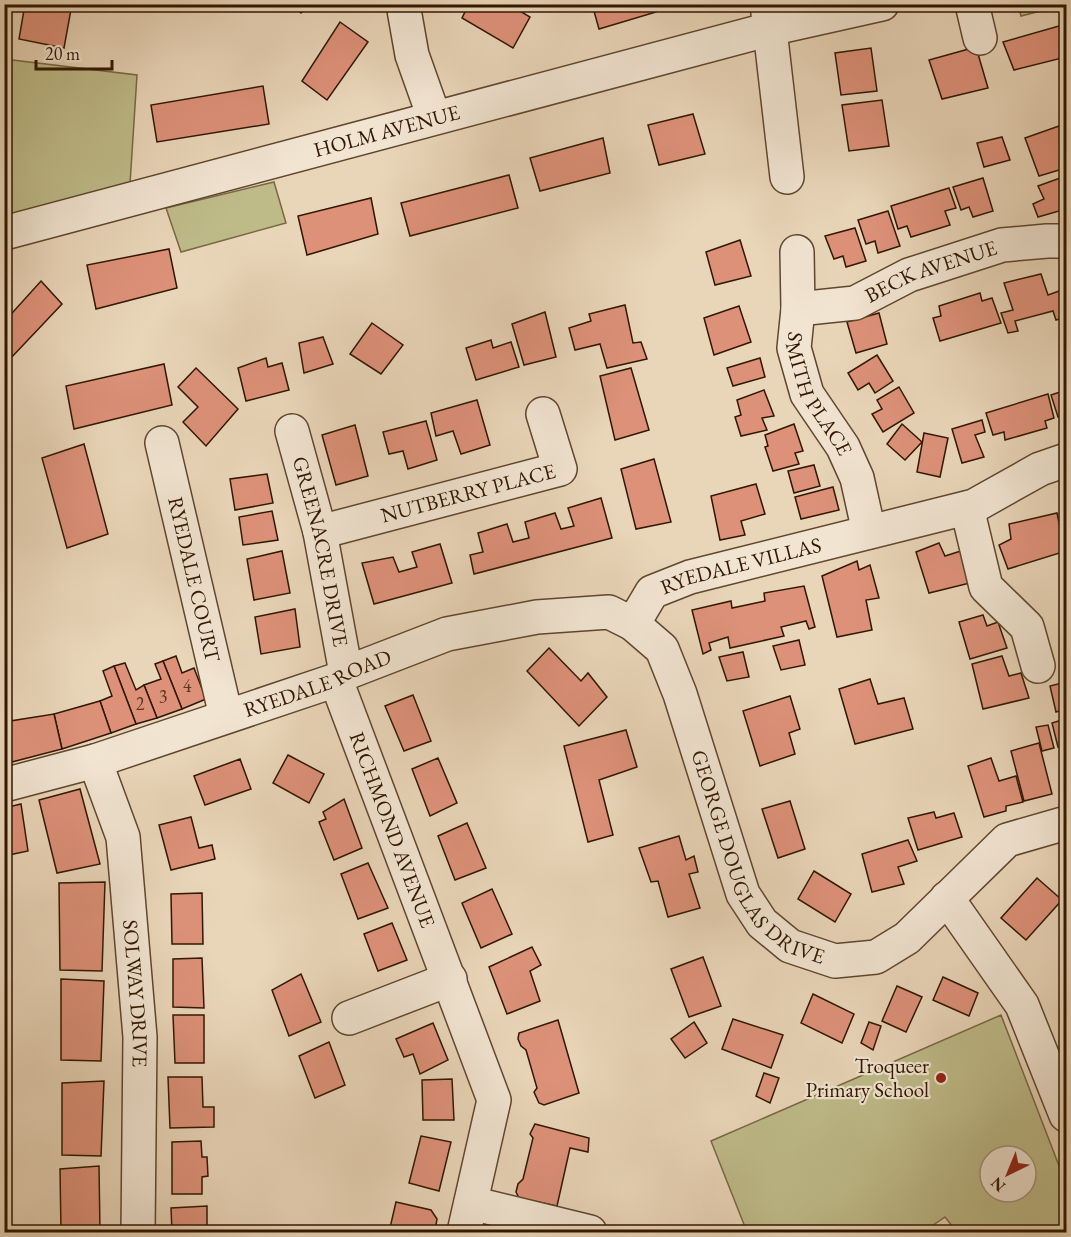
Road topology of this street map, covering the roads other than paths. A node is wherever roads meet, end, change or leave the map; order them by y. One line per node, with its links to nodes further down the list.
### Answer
1 (403, 4): 6 (street)
2 (882, 4): 4 (street, HOLM AVENUE)
3 (972, 4): 5 (street)
4 (768, 16): 6 (street, HOLM AVENUE); 7 (street)
5 (980, 38)
6 (434, 117): 8 (street, HOLM AVENUE)
7 (788, 177)
8 (4, 233)
9 (1066, 242): 11 (street, BECK AVENUE)
10 (797, 252): 11 (street, SMITH PLACE)
11 (798, 309): 18 (street, SMITH PLACE)
12 (543, 414): 17 (street, NUTBERRY PLACE)
13 (292, 430): 17 (street, GREENACRE DRIVE)
14 (162, 443): 22 (street, RYEDALE COURT)
15 (1066, 460): 16 (street, RYEDALE VILLAS)
16 (967, 508): 18 (street, RYEDALE VILLAS); 20 (street)
17 (320, 532): 21 (street, GREENACRE DRIVE)
18 (868, 532): 19 (street, RYEDALE VILLAS)
19 (633, 624): 21 (street, RYEDALE ROAD); 26 (street, GEORGE DOUGLAS DRIVE)
20 (1038, 666)
21 (341, 677): 22 (street, RYEDALE ROAD); 27 (street, RICHMOND AVENUE)
22 (226, 716): 23 (street, RYEDALE ROAD)
23 (95, 761): 24 (street, RYEDALE ROAD); 31 (street, SOLWAY DRIVE)
24 (4, 785)
25 (1066, 823): 26 (street, GEORGE DOUGLAS DRIVE)
26 (947, 898): 29 (street)
27 (450, 979): 28 (street); 30 (street, RICHMOND AVENUE)
28 (349, 1018)
29 (1066, 1115)
30 (467, 1218): 32 (street)
31 (138, 1233)
32 (590, 1233)

